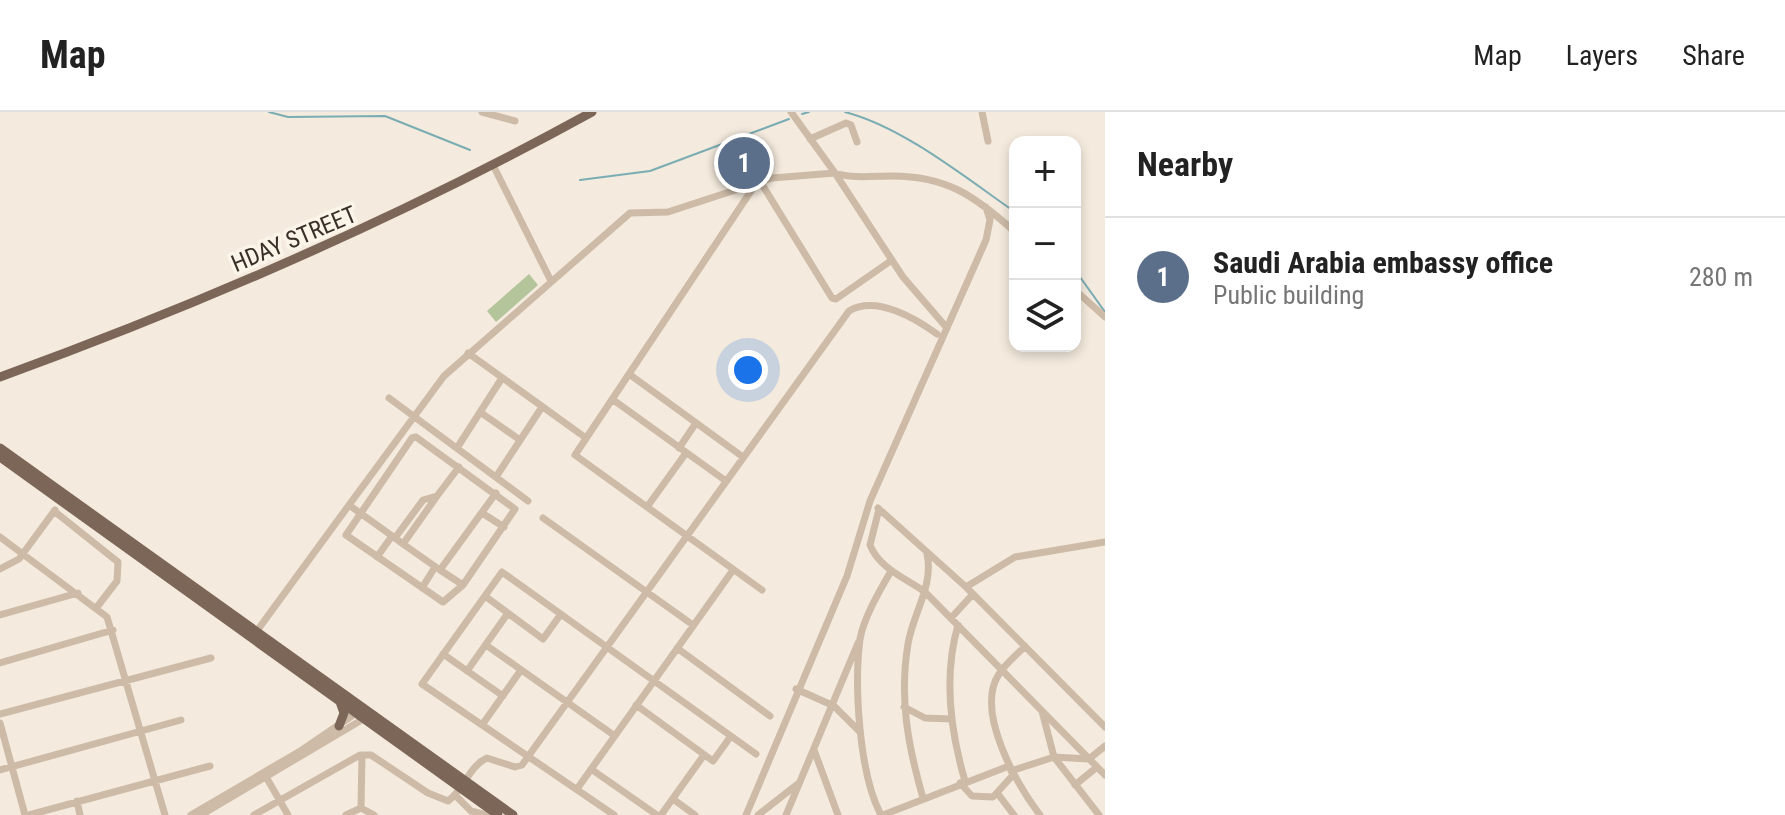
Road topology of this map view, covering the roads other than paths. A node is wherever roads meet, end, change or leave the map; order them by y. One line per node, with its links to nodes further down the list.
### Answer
1 (482, 112): 5 (street)
2 (592, 112): 9 (main road, HDAY STREET)
3 (791, 112): 6 (street)
4 (982, 112): 7 (street)
5 (515, 121)
6 (810, 139): 8 (street); 10 (street)
7 (988, 141)
8 (857, 142)
9 (493, 165): 15 (street); 22 (main road, HDAY STREET)
10 (835, 173): 11 (street); 12 (street); 14 (street)
11 (758, 182): 14 (street); 15 (street); 21 (street)
12 (986, 207): 13 (street); 18 (street)
13 (1009, 227)
14 (892, 260): 18 (street)
15 (551, 281): 20 (street)
16 (1081, 295): 17 (street)
17 (1105, 317)
18 (947, 328): 44 (street)
19 (937, 334): 36 (street)
20 (468, 353): 23 (street); 28 (street)
21 (629, 374): 25 (street); 29 (street)
22 (0, 377)
23 (502, 378): 26 (street); 27 (street)
24 (389, 398): 28 (street)
25 (612, 399): 30 (street); 34 (street)
26 (542, 407): 30 (street); 31 (street)
27 (480, 412): 31 (street); 33 (street)
28 (413, 416): 33 (street); 45 (street)
29 (696, 423): 34 (street); 36 (street)
30 (586, 438): 46 (street)
31 (520, 440): 38 (street)
32 (0, 448): 81 (main road)
33 (457, 448): 38 (street)
34 (683, 450): 39 (street); 46 (street)
35 (0, 457): 42 (main road)
36 (743, 457): 39 (street)
37 (459, 467): 40 (street); 41 (street); 49 (street)
38 (496, 477): 43 (street)
39 (726, 481): 53 (street)
40 (496, 493): 50 (street); 52 (street)
41 (437, 496): 55 (street); 57 (street)
42 (61, 501): 48 (street); 81 (main road)
43 (528, 501)
44 (870, 501): 47 (street); 95 (street)
45 (349, 505): 49 (street); 81 (street)
46 (647, 507): 53 (street)
47 (879, 509): 58 (street); 64 (street)
48 (54, 511): 59 (street); 73 (street)
49 (359, 512): 55 (street); 60 (street)
50 (482, 513): 52 (street); 61 (street)
51 (543, 518): 69 (street)
52 (504, 527): 65 (street)
53 (686, 535): 63 (street); 69 (street)
54 (0, 537): 59 (street)
55 (393, 537): 57 (street); 60 (street)
56 (1105, 542): 68 (street)
57 (403, 544): 61 (street)
58 (926, 552): 68 (street); 70 (street)
59 (23, 553): 62 (street); 71 (street)
60 (377, 557): 66 (street)
61 (438, 568): 65 (street); 66 (street)
62 (0, 569)
63 (733, 570): 67 (street); 78 (street)
64 (891, 571): 70 (street); 82 (street)
65 (463, 585): 66 (street)
66 (422, 588)
67 (762, 590)
68 (970, 590): 77 (street); 84 (street)
69 (646, 591): 78 (street); 85 (street)
70 (925, 592): 77 (street); 101 (street)
71 (78, 593): 73 (street); 76 (street)
72 (485, 596): 74 (street); 75 (street); 87 (street)
73 (97, 607): 80 (street)
74 (508, 613): 75 (street); 83 (street)
75 (561, 614): 85 (street)
76 (0, 615)
77 (951, 618): 79 (street)
78 (693, 625): 86 (street)
79 (958, 625): 92 (street); 106 (street)
80 (113, 630): 89 (street); 93 (street)
81 (255, 634): 97 (main road); 103 (main road)
82 (861, 636): 100 (street); 113 (street)
83 (486, 645): 90 (street); 91 (street)
84 (1025, 646): 92 (street); 111 (street)
85 (607, 647): 94 (street); 98 (street)
86 (677, 648): 94 (street); 105 (street)
87 (443, 654): 91 (street); 109 (street)
88 (211, 658): 93 (street)
89 (0, 663)
90 (521, 670): 96 (street); 98 (street)
91 (467, 671): 96 (street)
92 (1001, 671): 102 (street); 129 (street)
93 (128, 680): 104 (street); 112 (street)
94 (654, 681): 99 (street); 115 (street)
95 (796, 689): 100 (street); 161 (street)
96 (503, 696): 109 (street)
97 (339, 699): 103 (main road); 110 (main road)
98 (567, 702): 114 (street); 121 (street)
99 (636, 705): 114 (street); 120 (street)
100 (834, 706): 113 (street); 117 (street)
101 (904, 707): 106 (street); 139 (street)
102 (1042, 711): 122 (street); 123 (street)
103 (362, 713): 110 (street); 130 (street); 136 (main road)
104 (0, 714)
105 (770, 716)
106 (951, 719): 134 (street)
107 (181, 720): 112 (street)
108 (0, 723): 125 (street)
109 (482, 725): 121 (street)
110 (339, 726): 130 (street)
111 (1105, 727)
112 (143, 730): 125 (street); 132 (street)
113 (861, 733): 166 (street)
114 (615, 736): 127 (street)
115 (731, 736): 118 (street); 120 (street)
116 (1105, 746): 123 (street)
117 (814, 750): 133 (street); 165 (street)
118 (756, 754)
119 (362, 755): 136 (street); 142 (street); 144 (street)
120 (704, 755): 140 (street)
121 (528, 757): 136 (street); 137 (street)
122 (1054, 757): 123 (street); 129 (street); 135 (street)
123 (1089, 759): 126 (street)
124 (210, 766): 132 (street)
125 (12, 767): 128 (street); 146 (street)
126 (1097, 767): 131 (street); 135 (street)
127 (591, 769): 137 (street); 159 (street)
128 (0, 770)
129 (1011, 771): 134 (street); 138 (street); 168 (street)
130 (265, 775): 142 (street); 149 (street); 150 (street)
131 (1105, 775)
132 (157, 781): 141 (street); 148 (street)
133 (801, 781): 143 (street); 162 (street)
134 (962, 782): 138 (street); 139 (street)
135 (1075, 785): 169 (street)
136 (461, 788): 145 (street); 156 (main road); 157 (main road)
137 (577, 789): 158 (street)
138 (998, 794): 167 (street)
139 (923, 798): 166 (street)
140 (673, 799): 159 (street); 160 (street)
141 (77, 801): 146 (street); 147 (street)
142 (280, 801): 151 (street); 152 (street)
143 (792, 802): 163 (street); 164 (street)
144 (361, 808): 153 (street); 154 (street)
145 (472, 813): 155 (street)
146 (27, 815)
147 (80, 815)
148 (165, 815)
149 (191, 815)
150 (201, 815)
151 (254, 815)
152 (288, 815)
153 (346, 815)
154 (374, 815)
155 (486, 815)
156 (498, 815)
157 (513, 815)
158 (614, 815)
159 (659, 815)
160 (695, 815)
161 (746, 815)
162 (758, 815)
163 (786, 815)
164 (797, 815)
165 (838, 815)
166 (882, 815)
167 (1014, 815)
168 (1040, 815)
169 (1099, 815)

